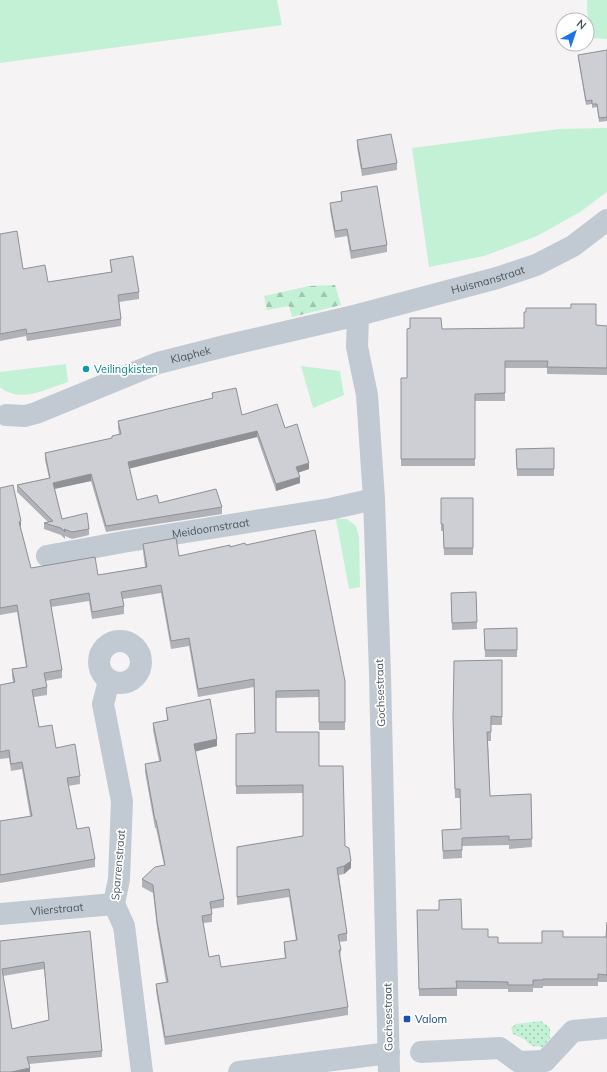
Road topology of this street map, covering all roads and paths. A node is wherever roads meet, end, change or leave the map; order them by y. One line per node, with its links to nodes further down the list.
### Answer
1 (607, 220): 2 (street, Huismanstraat)
2 (358, 315): 3 (street, Klaphek); 4 (street, Gochsestraat)
3 (2, 418)
4 (374, 499): 5 (street, Meidoornstraat); 11 (street, Gochsestraat)
5 (47, 556)
6 (109, 681): 7 (street, Sparrenstraat)
7 (114, 904): 8 (street, Vlierstraat); 12 (street, Sparrenstraat)
8 (0, 914)
9 (607, 1028): 10 (street)
10 (421, 1052)
11 (389, 1062): 13 (street)
12 (142, 1072)
13 (239, 1072)

